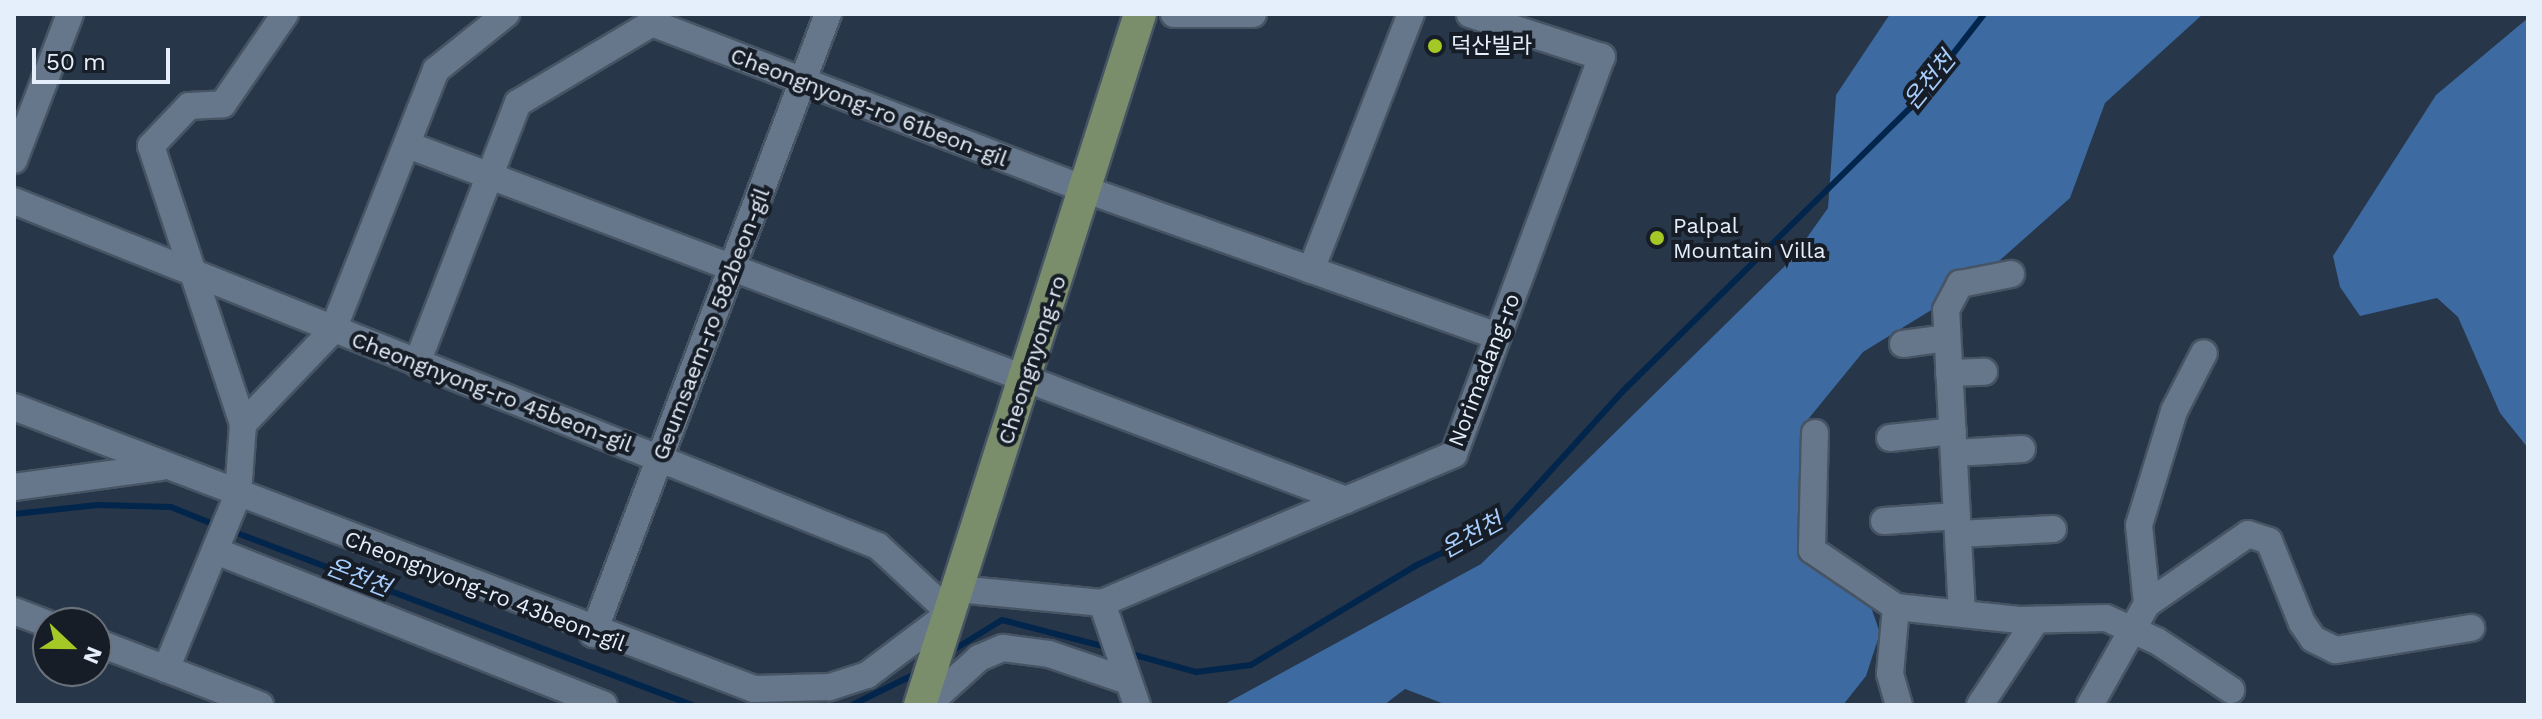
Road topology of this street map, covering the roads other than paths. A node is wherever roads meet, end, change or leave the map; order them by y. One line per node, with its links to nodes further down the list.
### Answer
1 (285, 14): 17 (street)
2 (506, 14): 11 (street)
3 (828, 14): 10 (street, Geumsaem-ro 582beon-gil)
4 (1140, 14): 14 (main road, Cheongnyong-ro)
5 (1174, 14): 6 (street)
6 (1253, 14)
7 (1411, 14): 18 (street)
8 (1470, 14): 21 (street, Norimadang-ro)
9 (65, 16): 12 (street)
10 (803, 82): 13 (street, Cheongnyong-ro 61beon-gil); 14 (street, Cheongnyong-ro 61beon-gil); 16 (street, Geumsaem-ro 582beon-gil)
11 (408, 145): 13 (street); 20 (street)
12 (14, 160)
13 (490, 176): 16 (street); 25 (street)
14 (1087, 190): 18 (street, Cheongnyong-ro 61beon-gil); 28 (main road, Cheongnyong-ro)
15 (14, 201): 17 (street, Cheongnyong-ro 45beon-gil)
16 (733, 265): 28 (street); 35 (street, Geumsaem-ro 582beon-gil)
17 (185, 267): 20 (street, Cheongnyong-ro 45beon-gil); 30 (street)
18 (1311, 270): 21 (street, Cheongnyong-ro 61beon-gil)
19 (2011, 274): 22 (street)
20 (333, 330): 25 (street, Cheongnyong-ro 45beon-gil); 30 (street)
21 (1498, 336): 38 (street, Norimadang-ro)
22 (1946, 338): 23 (street); 27 (street)
23 (1903, 344)
24 (2204, 353): 46 (street)
25 (417, 363): 35 (street, Cheongnyong-ro 45beon-gil)
26 (1984, 372): 27 (street)
27 (1949, 373): 33 (street)
28 (1027, 376): 38 (street); 44 (main road, Cheongnyong-ro)
29 (14, 407): 36 (street, Cheongnyong-ro 43beon-gil)
30 (243, 424): 39 (street)
31 (1815, 433): 47 (street)
32 (1890, 438): 33 (street)
33 (1954, 442): 34 (street); 41 (street)
34 (2022, 449)
35 (660, 457): 44 (street, Cheongnyong-ro 45beon-gil); 52 (street, Geumsaem-ro 582beon-gil)
36 (163, 466): 37 (street); 39 (street, Cheongnyong-ro 43beon-gil)
37 (14, 487)
38 (1346, 500): 45 (street, Norimadang-ro)
39 (235, 502): 43 (street); 52 (street, Cheongnyong-ro 43beon-gil)
40 (1884, 521): 41 (street)
41 (1958, 525): 42 (street); 48 (street)
42 (2053, 529)
43 (217, 547): 54 (street); 59 (street)
44 (954, 601): 45 (street, Norimadang-ro); 52 (street, Cheongnyong-ro 43beon-gil); 57 (main road, Cheongnyong-ro)
45 (1102, 603): 56 (street)
46 (2147, 604): 50 (street); 51 (street)
47 (1896, 607): 48 (street); 60 (street)
48 (1962, 613): 49 (street)
49 (2036, 620): 51 (street); 61 (street)
50 (2471, 628)
51 (2135, 630): 55 (street); 62 (street)
52 (593, 634)
53 (112, 648): 54 (street)
54 (166, 669): 58 (street)
55 (2231, 690)
56 (1132, 693): 57 (street)
57 (925, 696)
58 (260, 705)
59 (604, 705)
60 (1899, 705)
61 (1980, 705)
62 (2090, 705)

